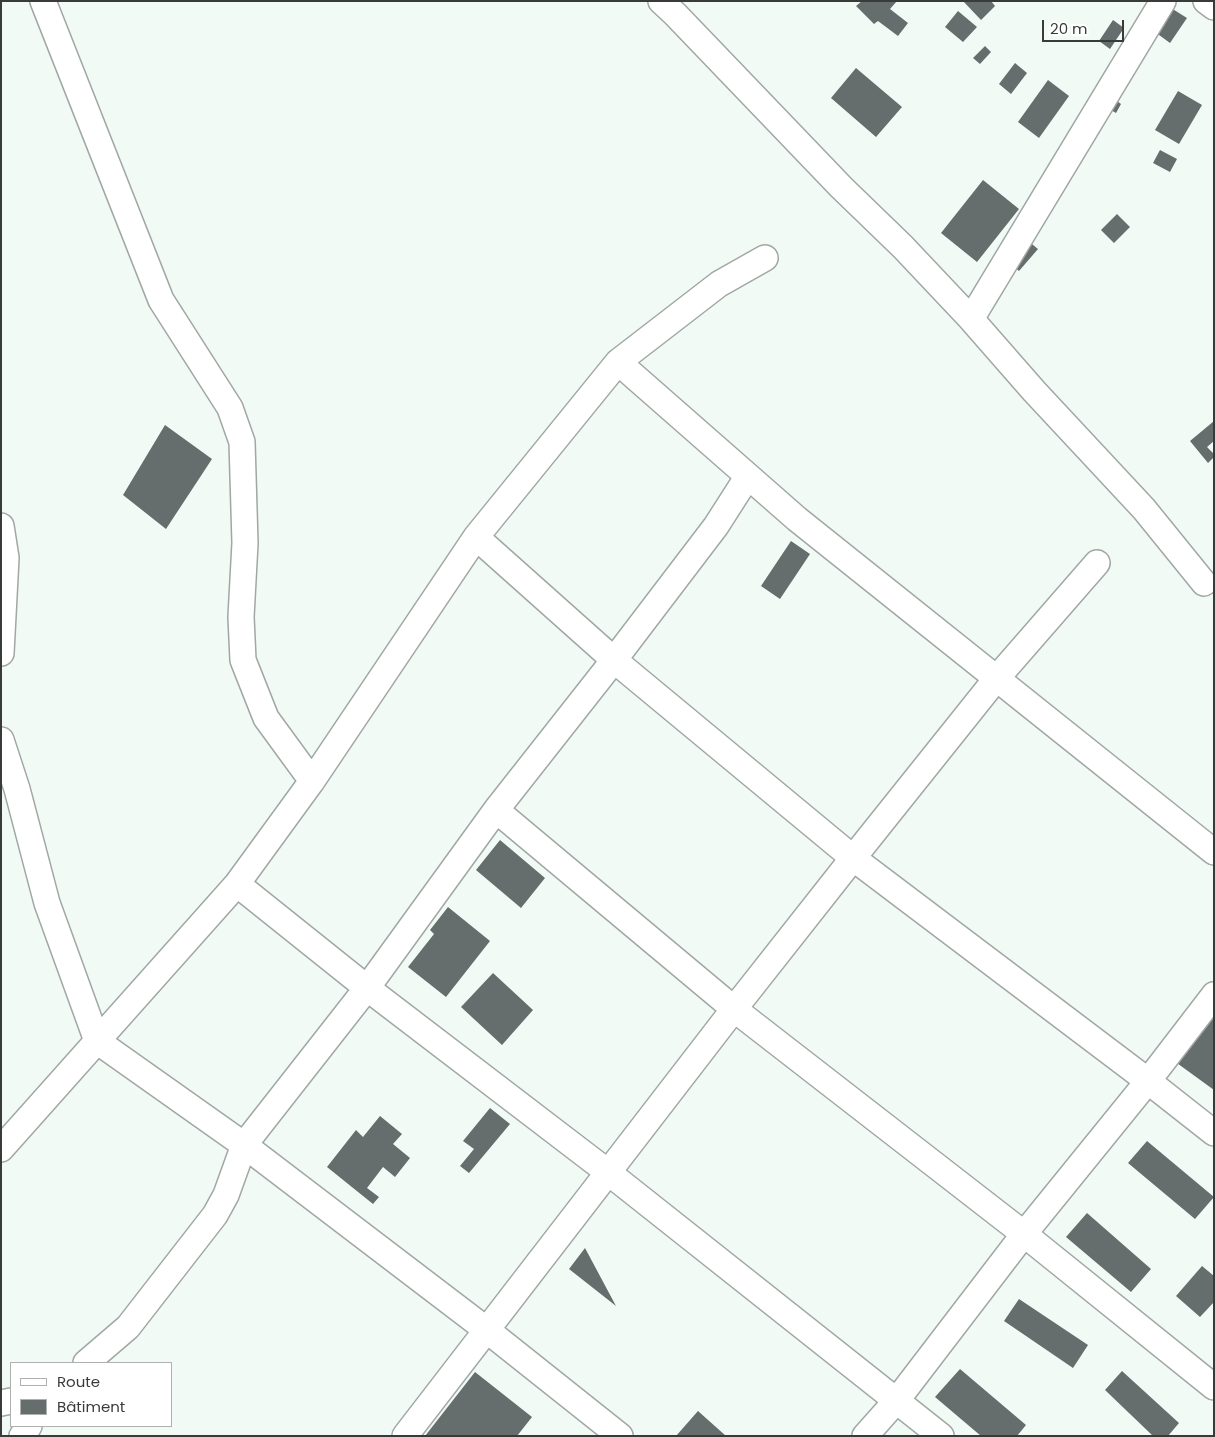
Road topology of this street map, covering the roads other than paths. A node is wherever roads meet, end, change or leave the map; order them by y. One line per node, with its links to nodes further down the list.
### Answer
1 (43, 1): 18 (street)
2 (1163, 1): 7 (street)
3 (1206, 1): 5 (street)
4 (675, 5): 7 (street)
5 (1214, 7)
6 (765, 258): 8 (street)
7 (970, 319): 13 (street)
8 (618, 362): 9 (street); 11 (street)
9 (748, 476): 15 (street); 16 (street)
10 (1, 526): 14 (street)
11 (476, 536): 15 (street); 18 (street)
12 (1097, 563): 16 (street)
13 (1210, 584)
14 (1, 653)
15 (614, 660): 19 (street); 21 (street)
16 (996, 679): 20 (street); 21 (street)
17 (1, 740): 26 (street)
18 (312, 781): 22 (street)
19 (496, 810): 23 (street); 25 (street)
20 (1214, 852)
21 (853, 858): 25 (street); 27 (street)
22 (237, 884): 23 (street); 26 (street)
23 (367, 988): 29 (street); 31 (street)
24 (1214, 995): 27 (street)
25 (734, 1009): 31 (street); 32 (street)
26 (96, 1041): 29 (street); 30 (street)
27 (1148, 1080): 28 (street); 32 (street)
28 (1214, 1133)
29 (244, 1144): 33 (street); 34 (street)
30 (1, 1149)
31 (609, 1173): 33 (street); 36 (street)
32 (1024, 1234): 35 (street); 36 (street)
33 (488, 1330): 37 (street); 38 (street)
34 (87, 1362)
35 (1214, 1387)
36 (897, 1400): 39 (street); 40 (street)
37 (405, 1436)
38 (620, 1436)
39 (865, 1436)
40 (941, 1436)

